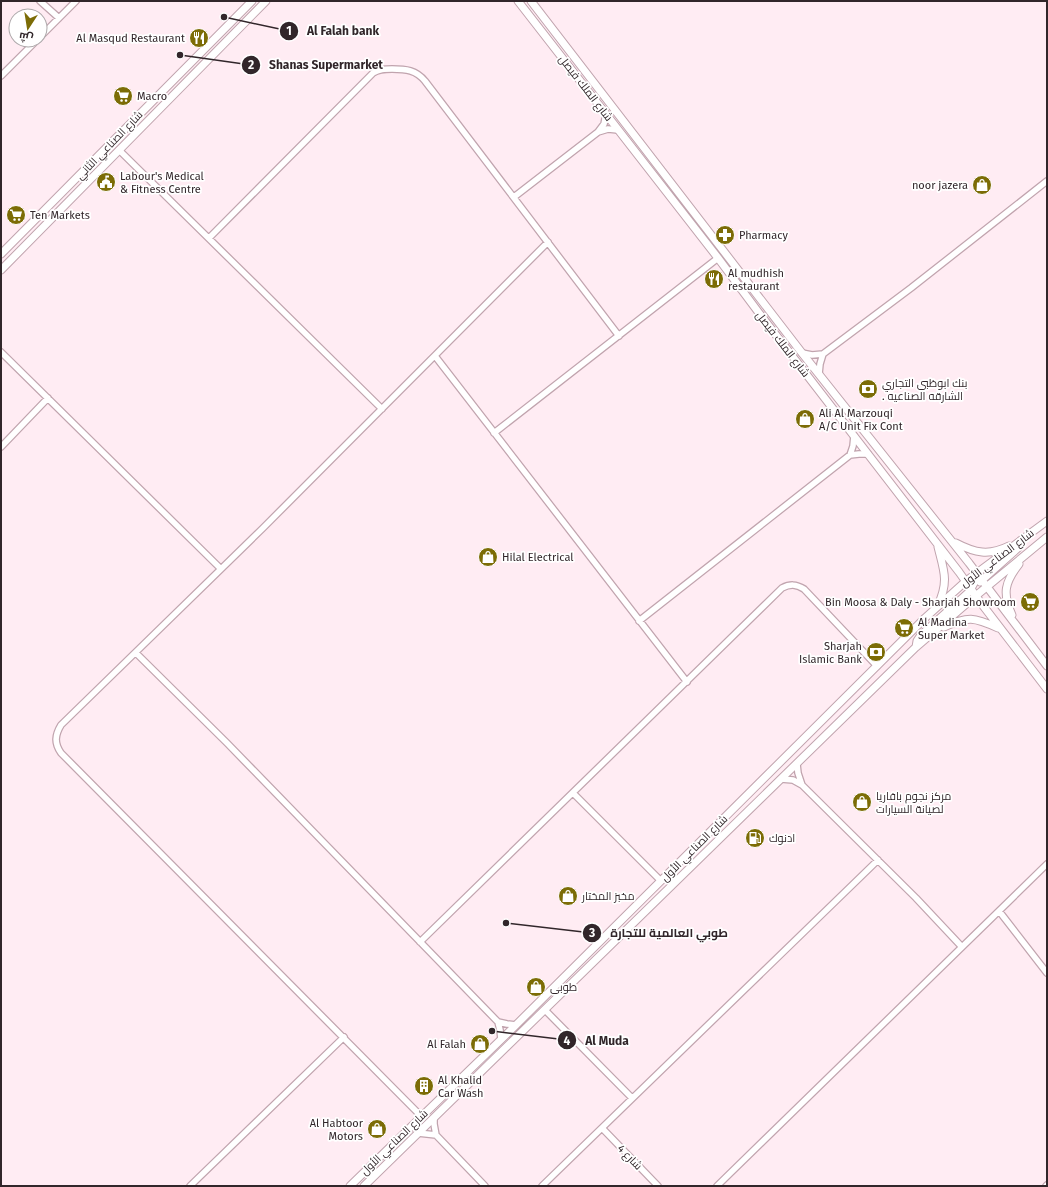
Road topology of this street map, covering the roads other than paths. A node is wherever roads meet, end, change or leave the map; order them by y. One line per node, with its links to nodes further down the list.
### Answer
1 (40, 1): 7 (street)
2 (76, 1): 7 (street)
3 (252, 1): 19 (main road, شارع الصناعي الثاني)
4 (266, 1): 14 (main road, شارع الصناعي الثاني)
5 (518, 1): 11 (main road, شارع الملك فيصل)
6 (531, 1): 24 (main road, شارع الملك فيصل)
7 (59, 18): 8 (street)
8 (48, 29)
9 (29, 48): 10 (street)
10 (1, 76)
11 (606, 114): 12 (main road, شارع الملك فيصل); 13 (street)
12 (618, 130): 13 (street); 20 (main road, شارع الملك فيصل)
13 (598, 132): 16 (street)
14 (119, 150): 17 (street); 21 (main road, شارع الصناعي الثاني)
15 (1047, 181): 25 (street)
16 (514, 197): 17 (street); 18 (street)
17 (209, 238): 29 (street)
18 (548, 242): 22 (street); 26 (street)
19 (1, 254)
20 (718, 258): 22 (street); 31 (main road, شارع الملك فيصل)
21 (1, 270)
22 (619, 336): 30 (street)
23 (1, 352): 28 (street)
24 (802, 353): 25 (street); 27 (main road, شارع الملك فيصل)
25 (823, 354): 27 (street)
26 (435, 356): 29 (street); 30 (street)
27 (819, 374): 38 (main road, شارع الملك فيصل)
28 (48, 398): 32 (street); 41 (street)
29 (382, 409): 41 (street)
30 (494, 433): 49 (street)
31 (854, 436): 33 (main road, شارع الملك فيصل); 34 (street)
32 (1, 447)
33 (868, 454): 34 (street); 39 (main road, شارع الملك فيصل)
34 (850, 455): 49 (street)
35 (1047, 521): 37 (main road, شارع الصناعي الأول)
36 (1047, 538): 40 (main road, شارع الصناعي الأول)
37 (1022, 540): 38 (main road); 42 (main road, شارع الصناعي الأول); 43 (main road)
38 (953, 542): 42 (main road, شارع الملك فيصل)
39 (936, 543): 44 (main road, شارع الملك فيصل); 48 (main road)
40 (1028, 553): 45 (main road, شارع الصناعي الأول); 50 (main road)
41 (221, 569): 54 (street)
42 (977, 573): 43 (main road, شارع الملك فيصل); 44 (main road, شارع الصناعي الأول); 46 (main road)
43 (982, 580): 45 (main road, شارع الملك فيصل); 47 (main road)
44 (966, 581): 46 (main road, شارع الملك فيصل); 48 (main road, شارع الصناعي الأول)
45 (987, 586): 47 (main road, شارع الصناعي الأول); 50 (main road, شارع الملك فيصل)
46 (971, 589): 47 (main road, شارع الملك فيصل); 53 (main road)
47 (976, 596): 51 (main road, شارع الملك فيصل); 52 (main road, شارع الصناعي الأول)
48 (937, 608): 55 (main road, شارع الصناعي الأول)
49 (639, 621): 57 (street)
50 (1018, 627): 56 (main road, شارع الملك فيصل)
51 (1001, 629): 52 (main road); 58 (main road, شارع الملك فيصل)
52 (937, 630): 53 (main road, شارع الصناعي الأول)
53 (916, 647): 59 (main road, شارع الصناعي الأول)
54 (136, 653): 67 (street); 73 (street)
55 (877, 666): 57 (street); 65 (main road, شارع الصناعي الأول)
56 (1047, 666)
57 (687, 682): 62 (street)
58 (1047, 689)
59 (797, 764): 60 (main road, شارع الصناعي الأول); 61 (street)
60 (781, 779): 61 (street); 70 (main road, شارع الصناعي الأول)
61 (802, 785): 63 (street)
62 (573, 793): 65 (street); 67 (street)
63 (878, 860): 68 (street); 75 (street)
64 (1047, 864): 66 (street)
65 (661, 881): 72 (main road, شارع الصناعي الأول)
66 (999, 911): 68 (street); 69 (street)
67 (420, 942): 71 (street)
68 (962, 947): 87 (street)
69 (1047, 973)
70 (545, 1010): 75 (street); 77 (main road, شارع الصناعي الأول)
71 (498, 1022): 72 (street); 74 (street)
72 (516, 1025): 74 (main road, شارع الصناعي الأول)
73 (344, 1037): 76 (street); 81 (street)
74 (501, 1039): 76 (main road, شارع الصناعي الأول)
75 (632, 1098): 78 (street)
76 (421, 1116): 82 (main road, شارع الصناعي الأول)
77 (434, 1118): 79 (main road, شارع الصناعي الأول); 80 (street)
78 (602, 1128): 85 (street); 86 (street, شارع 4)
79 (418, 1133): 80 (street); 83 (main road, شارع الصناعي الأول)
80 (436, 1135): 84 (street)
81 (190, 1186)
82 (350, 1186)
83 (364, 1186)
84 (485, 1186)
85 (542, 1186)
86 (658, 1186)
87 (717, 1186)

